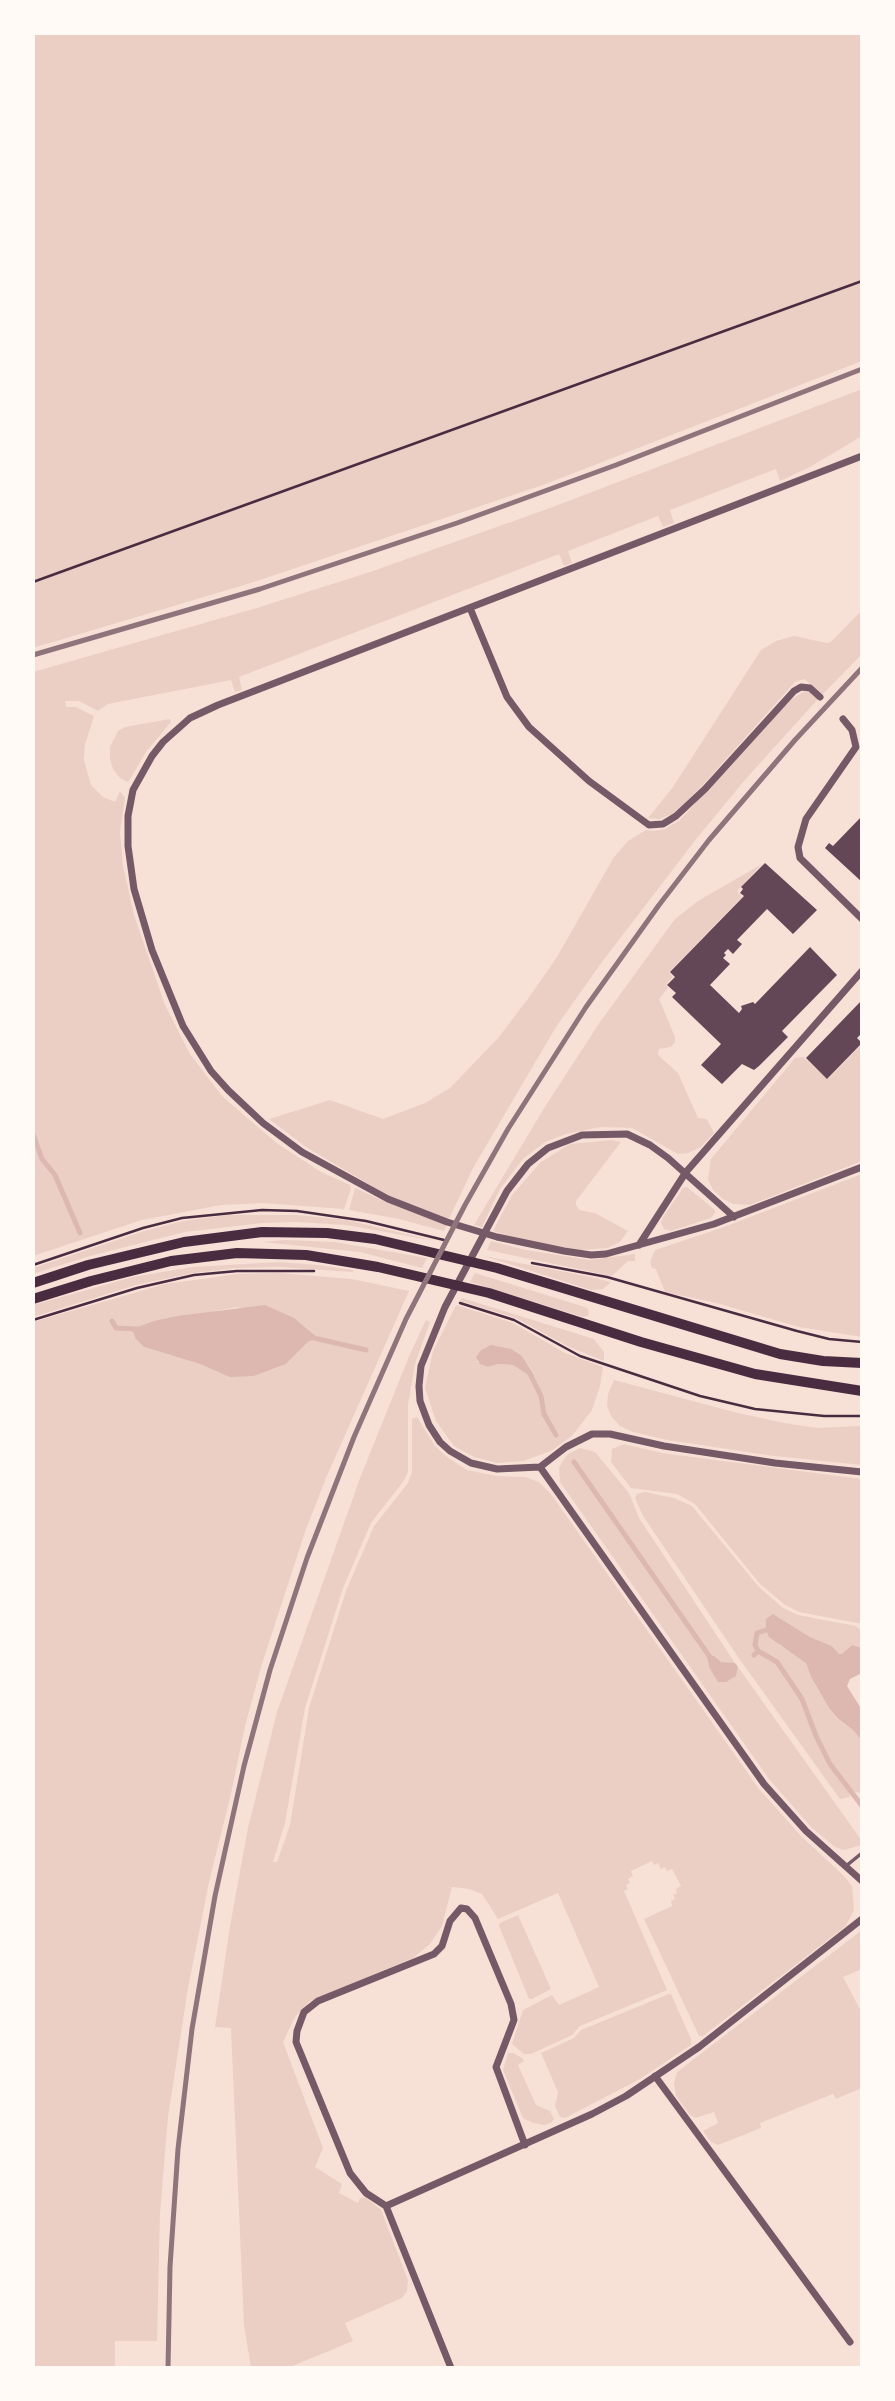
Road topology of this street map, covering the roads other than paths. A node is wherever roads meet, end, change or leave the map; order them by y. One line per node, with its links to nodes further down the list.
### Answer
1 (862, 456): 2 (street)
2 (470, 608): 3 (street); 10 (street)
3 (820, 697)
4 (843, 719): 5 (street)
5 (862, 919)
6 (862, 971): 8 (street)
7 (862, 1167): 9 (street)
8 (686, 1172): 9 (street); 10 (street); 15 (street)
9 (734, 1217): 10 (street)
10 (638, 1246)
11 (33, 1283): 13 (main road)
12 (33, 1299): 14 (main road)
13 (862, 1363)
14 (862, 1391)
15 (540, 1467): 16 (street); 18 (street)
16 (862, 1472)
17 (862, 1853): 18 (lane)
18 (846, 1866): 19 (street)
19 (862, 1881)
20 (862, 1919): 21 (street)
21 (655, 2076): 22 (street); 24 (street)
22 (525, 2145): 23 (street); 23 (street)
23 (386, 2206): 25 (street)
24 (850, 2342)
25 (452, 2368)

